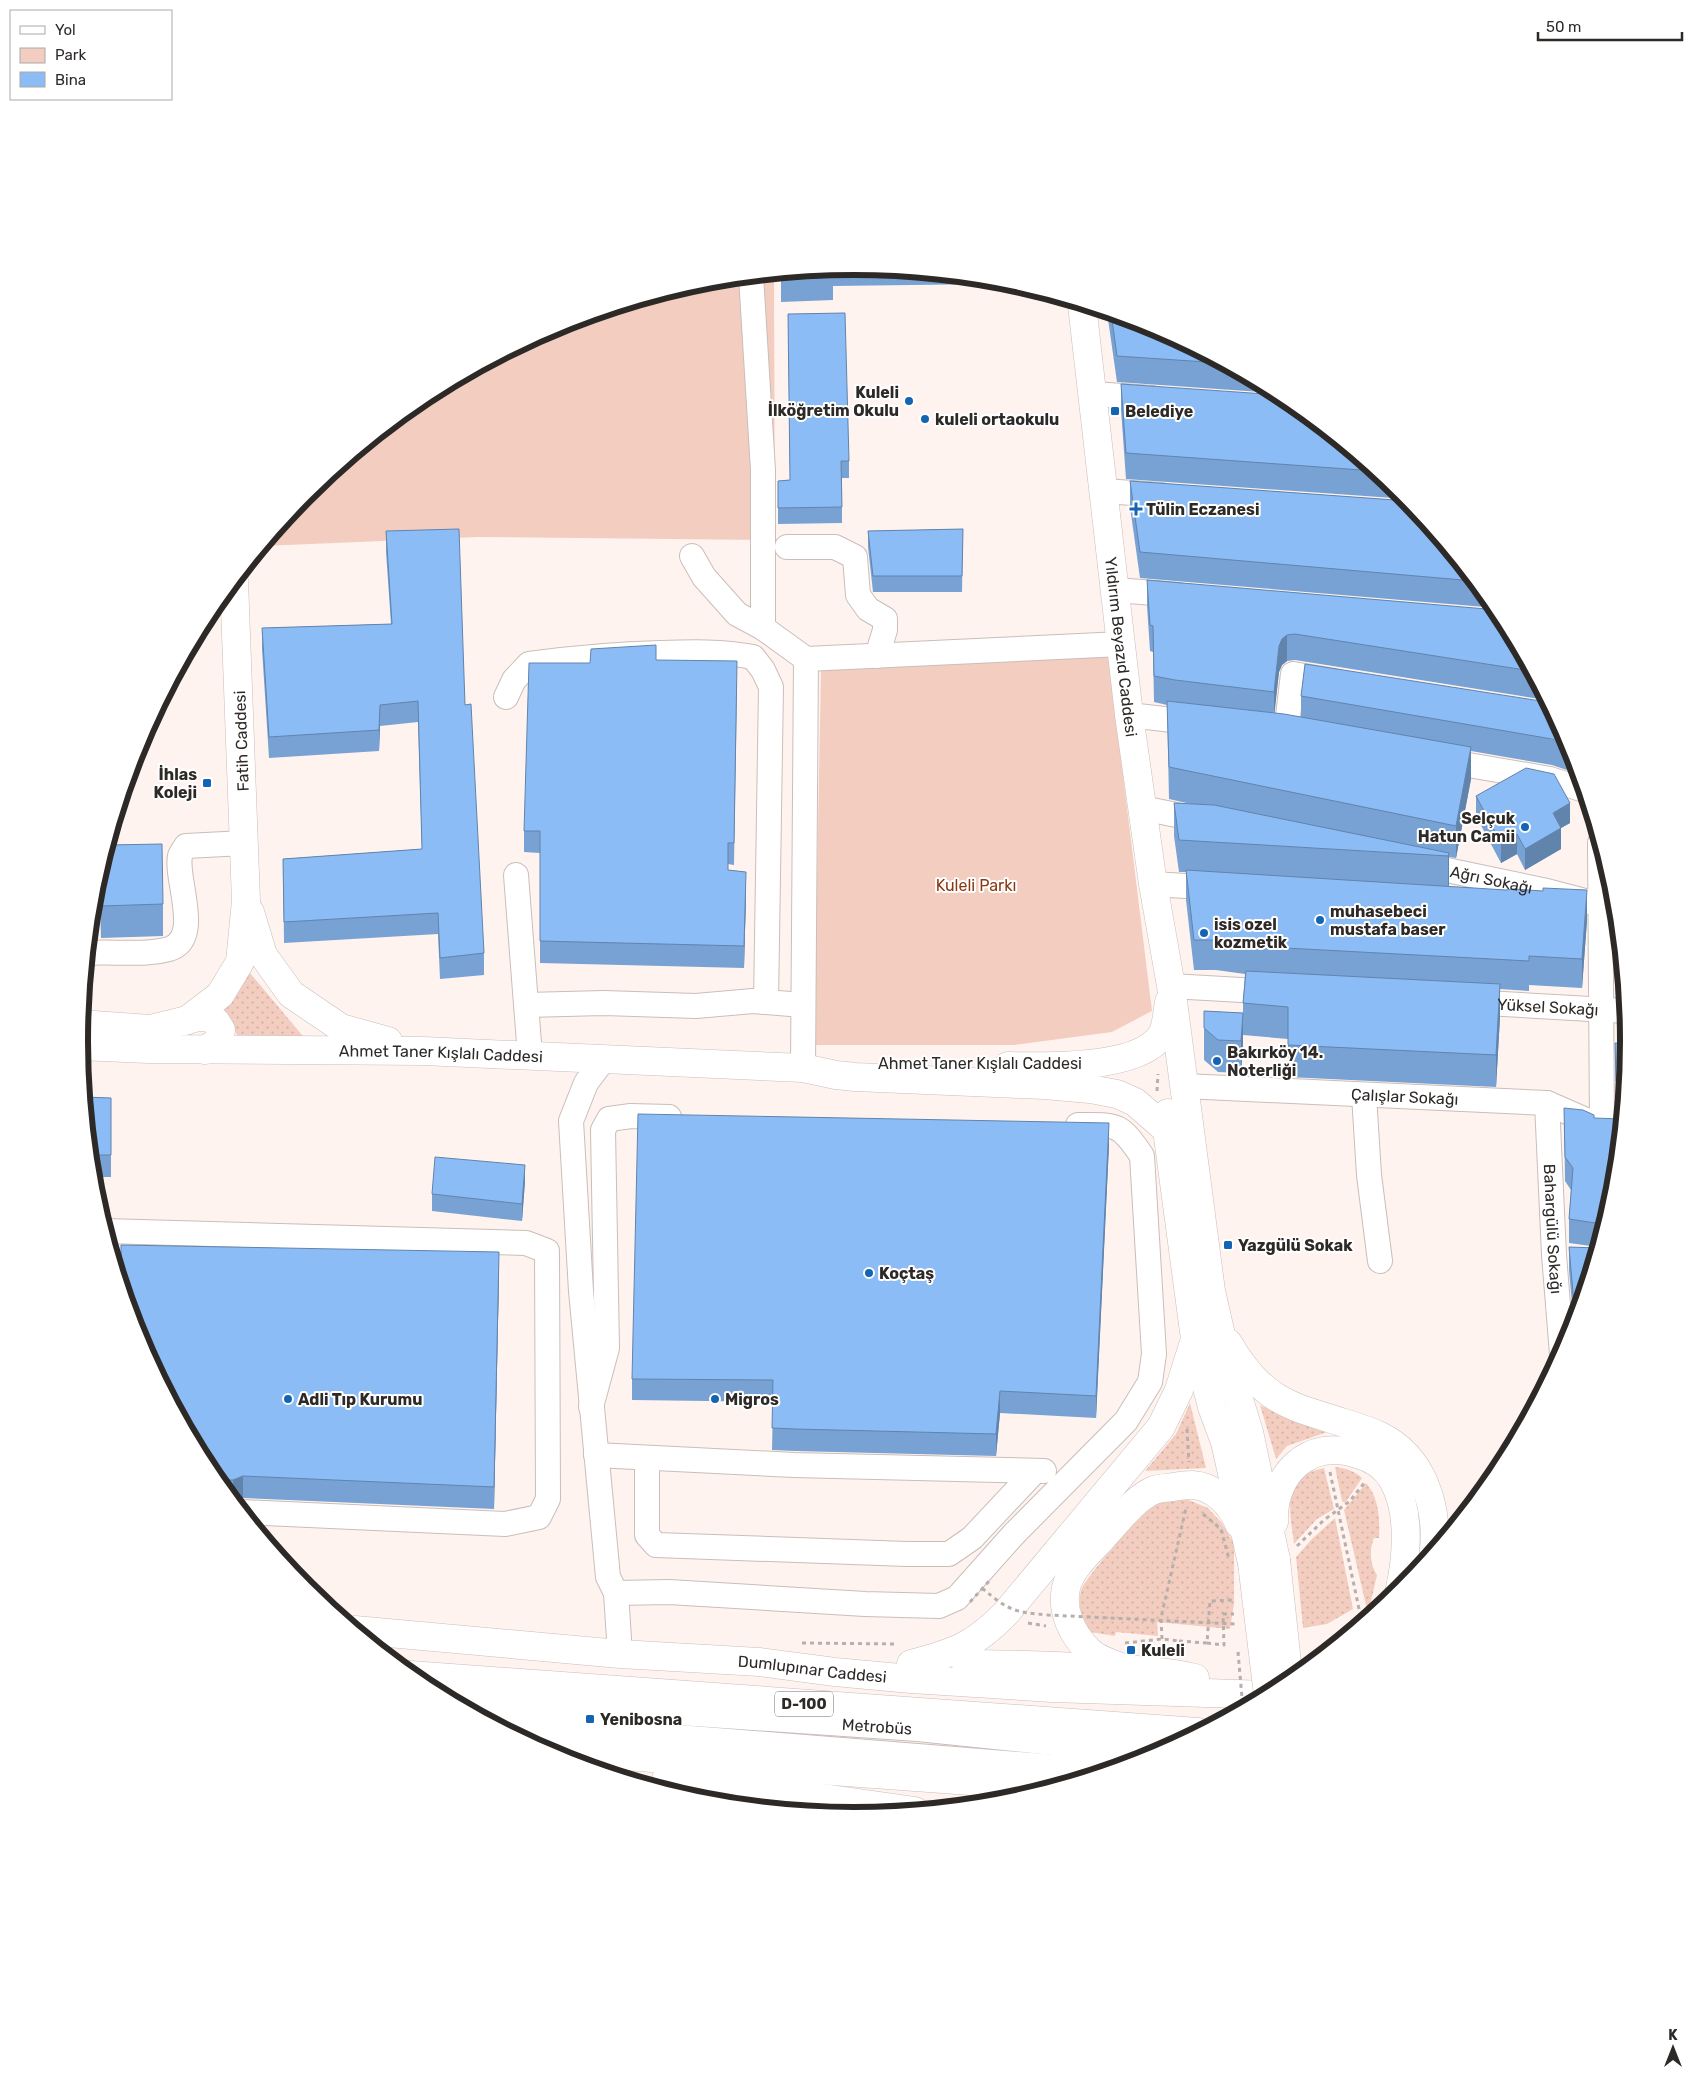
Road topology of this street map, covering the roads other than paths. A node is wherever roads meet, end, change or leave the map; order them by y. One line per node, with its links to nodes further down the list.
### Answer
1 (751, 282): 12 (street)
2 (1083, 311): 3 (main road, Yıldırım Beyazıd Caddesi)
3 (1093, 394): 4 (street); 5 (main road, Yıldırım Beyazıd Caddesi)
4 (1171, 400)
5 (1104, 491): 6 (street); 9 (main road, Yıldırım Beyazıd Caddesi)
6 (1183, 497)
7 (787, 547): 14 (street)
8 (692, 556): 12 (street)
9 (1116, 590): 11 (street); 13 (main road, Yıldırım Beyazıd Caddesi)
10 (234, 591): 25 (main road, Fatih Caddesi)
11 (1203, 597)
12 (763, 628): 15 (street)
13 (1121, 644): 14 (street); 18 (main road, Yıldırım Beyazıd Caddesi)
14 (877, 656): 15 (street)
15 (806, 659): 40 (street)
16 (1351, 683): 20 (street)
17 (506, 697): 38 (street)
18 (1129, 715): 19 (street); 23 (main road, Yıldırım Beyazıd Caddesi)
19 (1217, 725)
20 (1286, 733)
21 (1413, 755): 22 (street)
22 (1577, 788)
23 (1142, 808): 24 (street); 28 (main road, Yıldırım Beyazıd Caddesi)
24 (1229, 825)
25 (244, 843): 31 (main road, Fatih Caddesi); 34 (street)
26 (1392, 859): 30 (street, Ağrı Sokağı)
27 (516, 875): 39 (street)
28 (1153, 884): 29 (street); 35 (main road, Yıldırım Beyazıd Caddesi)
29 (1241, 890)
30 (1547, 891): 32 (street); 33 (street, Ağrı Sokağı)
31 (246, 901): 43 (main road); 47 (main road)
32 (1507, 906)
33 (1608, 907): 41 (street)
34 (93, 953)
35 (1171, 986): 36 (street); 50 (main road, Ahmet Taner Kışlalı Caddesi); 51 (main road, Yıldırım Beyazıd Caddesi)
36 (1298, 993)
37 (1444, 1000): 41 (street, Yüksel Sokağı)
38 (766, 1002): 39 (street); 40 (street)
39 (526, 1005): 48 (street)
40 (803, 1005): 50 (street)
41 (1600, 1008): 42 (street, Yüksel Sokağı); 56 (street)
42 (1619, 1011)
43 (186, 1021): 44 (main road); 46 (main road)
44 (88, 1024)
45 (88, 1046): 46 (main road, Ahmet Taner Kışlalı Caddesi)
46 (205, 1050): 47 (main road, Ahmet Taner Kışlalı Caddesi)
47 (423, 1051): 48 (main road, Ahmet Taner Kışlalı Caddesi)
48 (530, 1056): 49 (main road, Ahmet Taner Kışlalı Caddesi)
49 (604, 1059): 50 (main road, Ahmet Taner Kışlalı Caddesi); 64 (street)
50 (803, 1068): 57 (main road, Ahmet Taner Kışlalı Caddesi)
51 (1184, 1086): 52 (street, Çalışlar Sokağı); 57 (main road); 62 (main road, Yıldırım Beyazıd Caddesi)
52 (1364, 1095): 53 (street, Çalışlar Sokağı); 61 (street)
53 (1547, 1103): 56 (street, Çalışlar Sokağı); 59 (street, Bahargülü Sokağı)
54 (690, 1117): 64 (street)
55 (1052, 1124): 68 (street)
56 (1612, 1128)
57 (1167, 1130): 62 (main road)
58 (112, 1230): 69 (street)
59 (1554, 1255): 60 (street); 63 (street, Bahargülü Sokağı)
60 (1578, 1258)
61 (1380, 1261)
62 (1206, 1333): 70 (main road); 71 (main road); 77 (main road)
63 (1562, 1336)
64 (591, 1407): 65 (street)
65 (596, 1455): 66 (street); 73 (street)
66 (647, 1458): 67 (street); 67 (street)
67 (1035, 1471): 68 (street)
68 (1067, 1480): 73 (street)
69 (250, 1512)
70 (1434, 1542)
71 (1263, 1559): 72 (main road); 78 (main road); 79 (main road, bridge); 81 (main road, bridge)
72 (1401, 1577)
73 (616, 1593): 75 (street)
74 (364, 1631): 75 (main road, Dumlupınar Caddesi)
75 (620, 1654): 76 (main road, Dumlupınar Caddesi)
76 (759, 1662): 77 (main road); 84 (main road, Dumlupınar Caddesi)
77 (911, 1664): 78 (main road)
78 (1126, 1670): 84 (main road)
79 (1287, 1674)
80 (424, 1676): 86 (main road, D-100)
81 (1268, 1686)
82 (1253, 1695): 84 (main road)
83 (460, 1698): 88 (street, Metrobüs)
84 (1237, 1700)
85 (504, 1723): 89 (street, Metrobüs)
86 (1188, 1731)
87 (566, 1752): 91 (main road)
88 (1141, 1752)
89 (1091, 1770)
90 (623, 1772): 92 (main road)
91 (1032, 1786)
92 (884, 1807)

